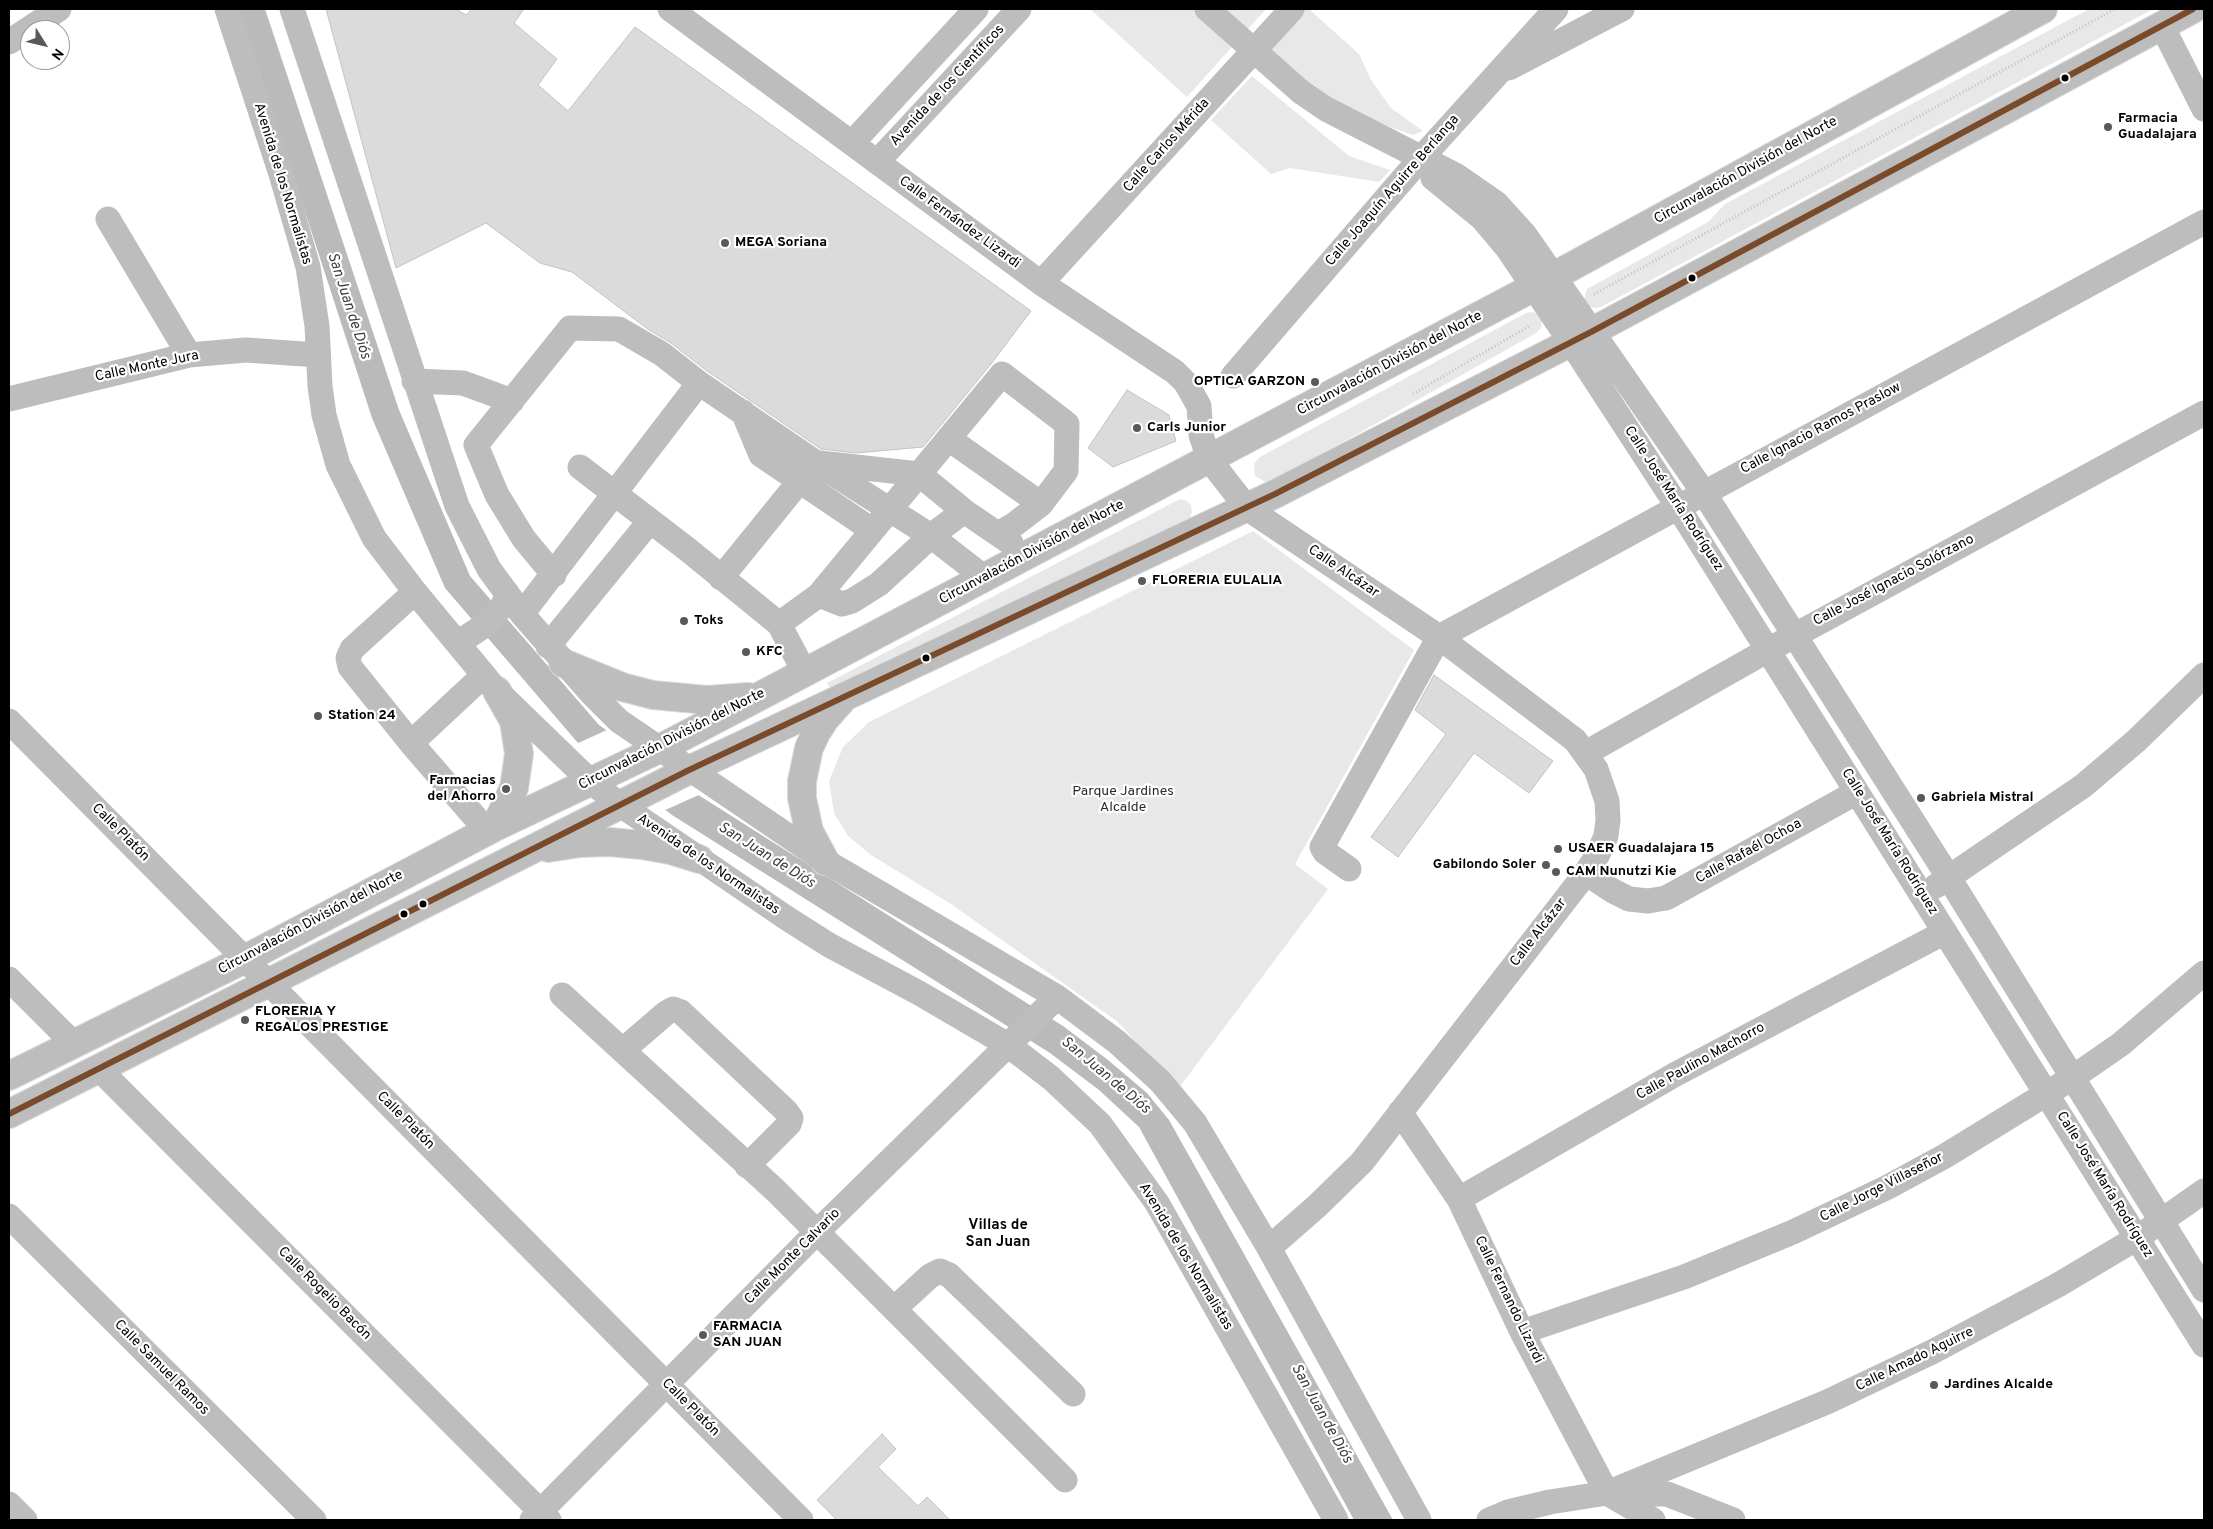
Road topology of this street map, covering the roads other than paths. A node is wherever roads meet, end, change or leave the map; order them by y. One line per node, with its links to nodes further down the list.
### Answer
1 (59, 9): 14 (street)
2 (226, 9): 27 (street, Avenida de los Normalistas)
3 (292, 9): 29 (street)
4 (976, 9): 18 (street)
5 (1019, 9): 20 (street, Avenida de los Científicos)
6 (1207, 9): 15 (street)
7 (1292, 9): 15 (street, Calle Carlos Mérida)
8 (1556, 9): 16 (street, Calle Joaquín Aguirre Berlanga)
9 (1622, 9): 16 (street)
10 (2043, 9): 23 (main road, Circunvalación División del Norte)
11 (2193, 9): 13 (main road)
12 (687, 13): 18 (street, Calle Fernández Lizardi)
13 (2162, 26): 17 (street); 25 (main road)
14 (9, 42)
15 (1253, 51): 19 (street); 24 (street, Calle Carlos Mérida)
16 (1492, 78): 19 (street, Calle Joaquín Aguirre Berlanga)
17 (2204, 109)
18 (852, 143): 20 (street, Calle Fernández Lizardi)
19 (1418, 161): 23 (street); 28 (street, Calle Joaquín Aguirre Berlanga)
20 (877, 162): 24 (street, Calle Fernández Lizardi)
21 (108, 219): 26 (street)
22 (2204, 222): 40 (street, Calle Ignacio Ramos Praslow)
23 (1544, 281): 25 (street); 35 (main road, Circunvalación División del Norte)
24 (1041, 283): 35 (street, Calle Fernández Lizardi)
25 (1581, 336): 40 (street, Calle José María Rodríguez); 42 (street, Calle José María Rodríguez); 43 (main road)
26 (189, 355): 27 (street, Calle Monte Jura); 31 (street, Calle Monte Jura)
27 (318, 355): 54 (street, Avenida de los Normalistas)
28 (1233, 376)
29 (414, 381): 32 (street); 56 (street)
30 (699, 383): 32 (street); 37 (street); 39 (street)
31 (9, 399)
32 (512, 401): 51 (street)
33 (2204, 413): 58 (street, Calle José Ignacio Solórzano)
34 (949, 439): 38 (street); 41 (street); 41 (street)
35 (1209, 459): 43 (street, Calle Alcázar); 50 (main road, Circunvalación División del Norte)
36 (580, 467): 39 (street)
37 (807, 471): 38 (street); 44 (street); 47 (street); 52 (street)
38 (919, 474): 44 (street); 45 (street)
39 (615, 493): 46 (street); 51 (street)
40 (1704, 493): 42 (street, Calle Ignacio Ramos Praslow); 58 (street, Calle José María Rodríguez)
41 (1041, 504): 48 (street)
42 (1678, 507): 59 (street, Calle Ignacio Ramos Praslow); 61 (street, Calle José María Rodríguez)
43 (1247, 508): 59 (street, Calle Alcázar); 67 (main road)
44 (888, 510): 47 (street); 49 (street)
45 (964, 511): 48 (street); 49 (street)
46 (650, 521): 52 (street); 62 (street)
47 (872, 530): 55 (street)
48 (998, 534): 50 (street)
49 (931, 536): 53 (street); 55 (street)
50 (1028, 555): 53 (main road, Circunvalación División del Norte)
51 (554, 575): 56 (street)
52 (721, 578): 57 (street)
53 (986, 578): 63 (main road, Circunvalación División del Norte)
54 (415, 592): 60 (street, Avenida de los Normalistas); 69 (street)
55 (819, 595): 57 (street)
56 (511, 604): 60 (street); 62 (street)
57 (779, 624): 63 (street)
58 (1794, 636): 61 (street, Calle José Ignacio Solórzano); 82 (street, Calle José María Rodríguez)
59 (1439, 637): 71 (street, Calle Alcázar); 80 (street)
60 (462, 639): 65 (street, Avenida de los Normalistas)
61 (1768, 650): 71 (street, Calle José Ignacio Solórzano); 74 (street, Calle José María Rodríguez)
62 (556, 655): 66 (main road); 70 (street)
63 (805, 673): 66 (main road, Circunvalación División del Norte)
64 (2204, 675): 82 (street)
65 (491, 683): 69 (street); 73 (street, Avenida de los Normalistas); 76 (main road)
66 (762, 695): 70 (main road, Circunvalación División del Norte)
67 (848, 695): 72 (main road); 79 (main road)
68 (9, 721): 85 (street, Calle Platón)
69 (411, 743): 76 (street)
70 (656, 751): 72 (street); 73 (main road, Circunvalación División del Norte)
71 (1586, 753): 81 (street, Calle Alcázar)
72 (686, 771): 75 (main road); 79 (street)
73 (593, 780): 75 (street, Avenida de los Normalistas); 76 (main road, Circunvalación División del Norte)
74 (1857, 792): 81 (street, Calle Rafaél Ochoa); 83 (street, Calle José María Rodríguez)
75 (625, 801): 77 (main road); 78 (street, Avenida de los Normalistas)
76 (491, 829): 85 (main road, Circunvalación División del Norte)
77 (520, 855): 78 (main road); 88 (main road)
78 (699, 859): 91 (street, Avenida de los Normalistas)
79 (825, 861): 90 (street)
80 (1349, 869)
81 (1586, 873): 98 (street, Calle Alcázar)
82 (1949, 878): 83 (street); 96 (street, Calle José María Rodríguez)
83 (1922, 895): 84 (street, Calle José María Rodríguez)
84 (1945, 932): 97 (street, Calle José María Rodríguez); 102 (street, Calle Paulino Machorro)
85 (245, 959): 88 (street, Calle Platón); 92 (main road, Circunvalación División del Norte)
86 (2204, 973): 96 (street, Calle Jorge Villaseñor)
87 (9, 979): 92 (street)
88 (269, 984): 94 (main road); 112 (street, Calle Platón)
89 (562, 995): 93 (street)
90 (1053, 1001): 91 (street, Calle Monte Calvario); 107 (street)
91 (1012, 1042): 105 (street, Calle Monte Calvario); 121 (street, Avenida de los Normalistas)
92 (74, 1044): 95 (main road, Circunvalación División del Norte)
93 (624, 1050): 100 (street); 100 (street)
94 (98, 1069): 99 (main road); 117 (street, Calle Rogelio Bacón)
95 (9, 1076)
96 (2072, 1078): 97 (street, Calle Jorge Villaseñor); 104 (street, Calle José María Rodríguez)
97 (2047, 1094): 106 (street, Calle José María Rodríguez); 110 (street, Calle Jorge Villaseñor)
98 (1400, 1112): 102 (street, Calle Fernando Lizardi); 107 (street, Calle Alcázar)
99 (9, 1114)
100 (747, 1166): 105 (street)
101 (2204, 1190): 104 (street, Calle Amado Aguirre)
102 (1459, 1198): 110 (street, Calle Fernando Lizardi)
103 (9, 1216): 119 (street, Calle Samuel Ramos)
104 (2162, 1222): 106 (street, Calle Amado Aguirre); 108 (street, Calle José María Rodríguez)
105 (817, 1232): 109 (street); 112 (street, Calle Monte Calvario)
106 (2137, 1238): 111 (street, Calle José María Rodríguez); 115 (street, Calle Amado Aguirre)
107 (1269, 1248): 122 (street)
108 (2204, 1290)
109 (894, 1309): 113 (street); 114 (street)
110 (1522, 1332): 115 (street, Calle Fernando Lizardi)
111 (2204, 1345)
112 (666, 1384): 117 (street, Calle Monte Calvario); 120 (street, Calle Platón)
113 (1073, 1394)
114 (1065, 1480)
115 (1607, 1493): 123 (street); 124 (street); 125 (street)
116 (9, 1504): 118 (street)
117 (540, 1517)
118 (25, 1520)
119 (314, 1520)
120 (801, 1520)
121 (1336, 1520)
122 (1419, 1520)
123 (1489, 1520)
124 (1653, 1520)
125 (1733, 1520)

